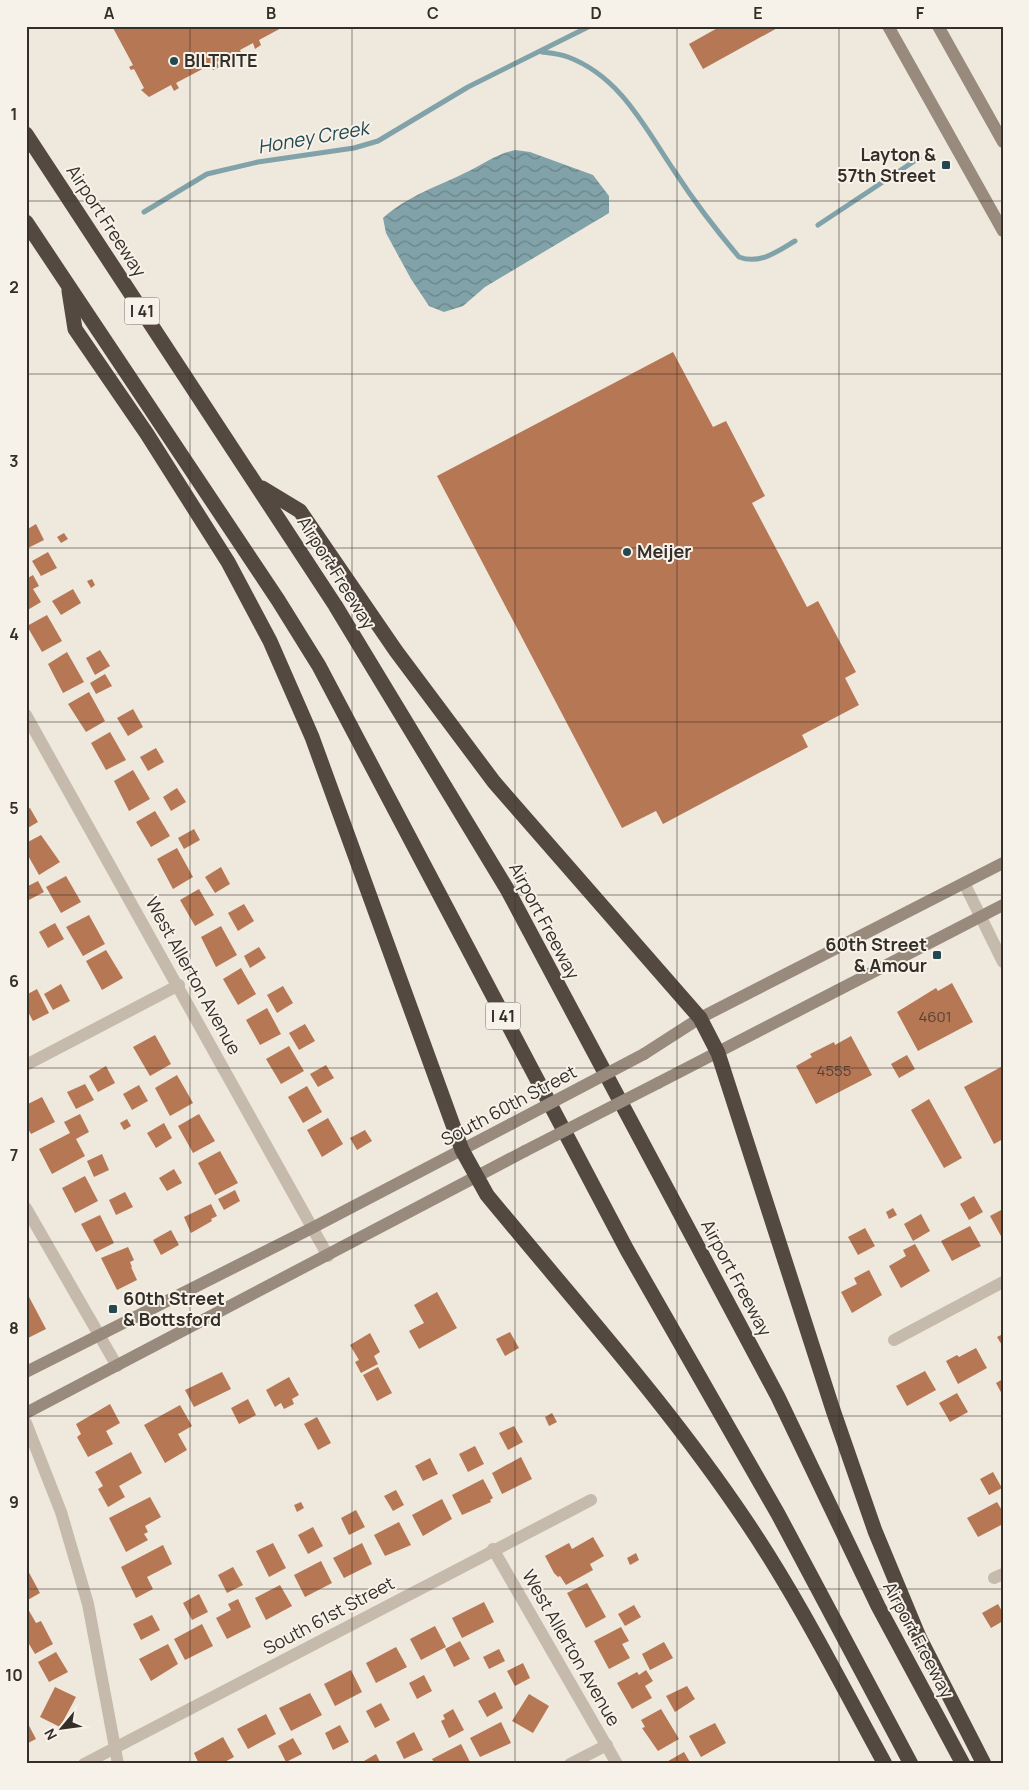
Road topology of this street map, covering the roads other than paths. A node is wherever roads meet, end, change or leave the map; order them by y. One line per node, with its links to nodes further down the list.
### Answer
1 (888, 26): 6 (main road)
2 (938, 26): 4 (main road)
3 (26, 134): 8 (highway, Airport Freeway / I 41)
4 (1003, 142)
5 (26, 222): 7 (highway, I 41)
6 (1003, 231)
7 (68, 285): 19 (highway); 40 (highway, I 41)
8 (259, 487): 16 (highway); 41 (highway, Airport Freeway / I 41)
9 (26, 715): 15 (street, West Allerton Avenue)
10 (1003, 863): 11 (main road, South 60th Street)
11 (964, 882): 13 (street); 16 (main road, South 60th Street)
12 (1003, 905): 13 (main road)
13 (981, 916): 14 (street); 17 (main road)
14 (1003, 962)
15 (179, 986): 18 (street); 22 (street, West Allerton Avenue)
16 (700, 1018): 17 (highway); 19 (main road, South 60th Street, bridge)
17 (718, 1053): 20 (main road, bridge); 42 (highway)
18 (26, 1065)
19 (462, 1150): 20 (highway); 22 (main road, South 60th Street)
20 (477, 1177): 23 (main road); 39 (highway)
21 (26, 1208): 25 (street)
22 (312, 1228): 23 (street, West Allerton Avenue); 25 (main road, South 60th Street)
23 (328, 1256): 27 (main road)
24 (1003, 1282): 26 (street)
25 (97, 1335): 27 (street); 28 (main road, South 60th Street)
26 (894, 1340)
27 (117, 1366): 29 (main road)
28 (26, 1372)
29 (26, 1413)
30 (26, 1423): 34 (street)
31 (591, 1500): 32 (street, South 61st Street)
32 (493, 1549): 33 (street, West Allerton Avenue); 34 (street, South 61st Street)
33 (607, 1745): 37 (street); 38 (street, West Allerton Avenue)
34 (115, 1747): 35 (street, South 61st Street); 36 (street)
35 (84, 1764)
36 (118, 1764)
37 (570, 1764)
38 (618, 1764)
39 (885, 1764)
40 (911, 1764)
41 (963, 1764)
42 (984, 1764)

